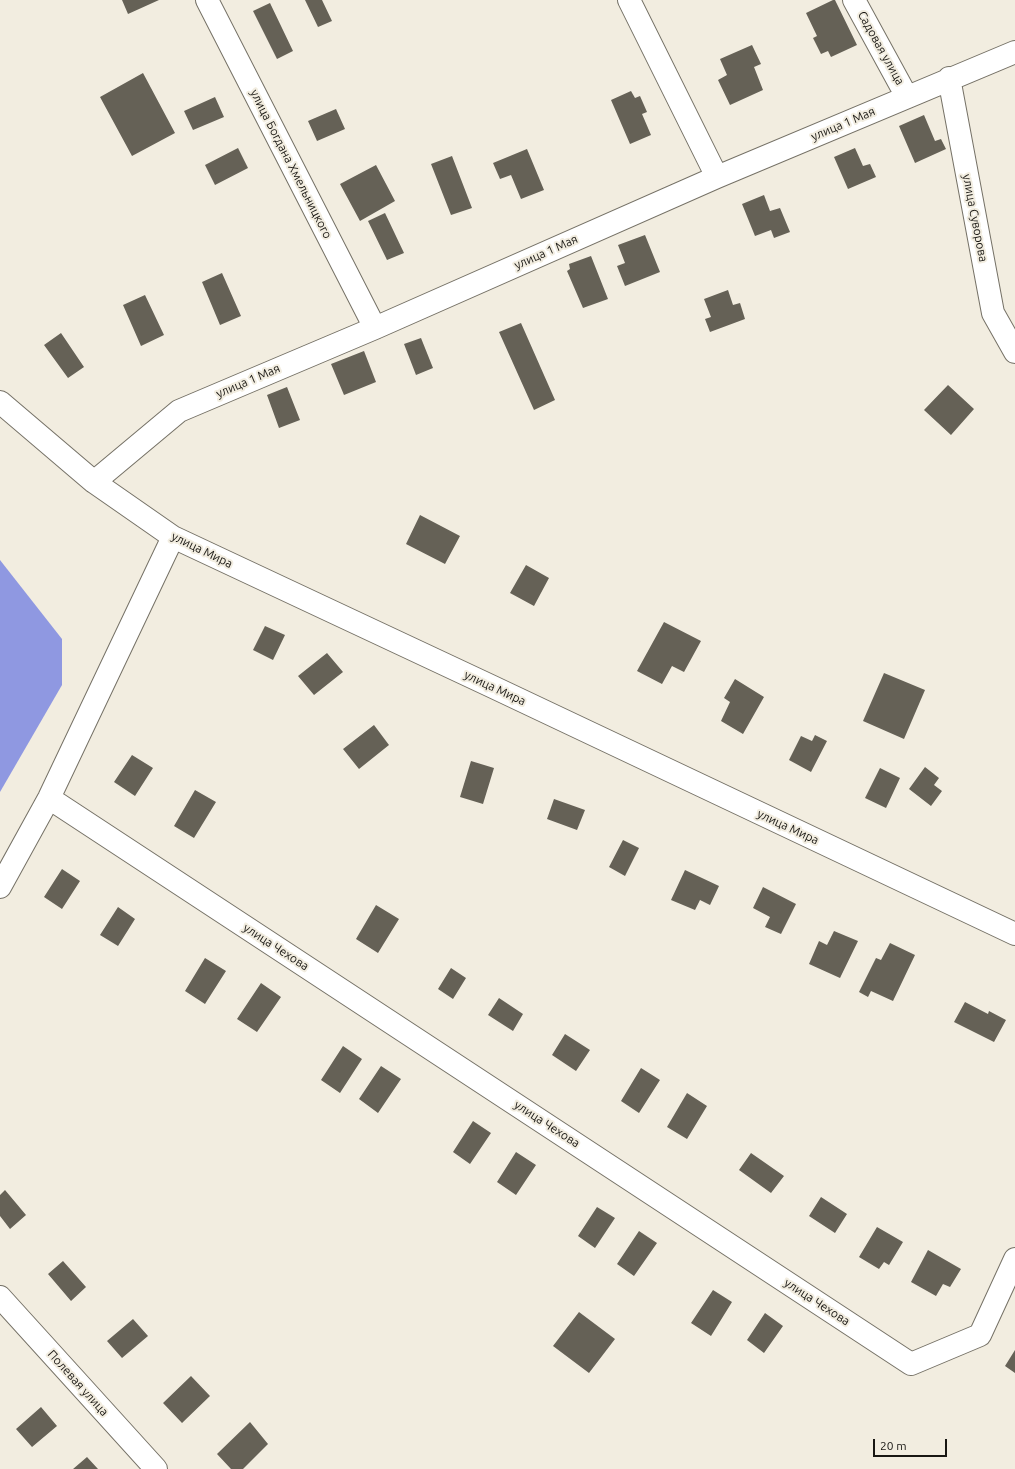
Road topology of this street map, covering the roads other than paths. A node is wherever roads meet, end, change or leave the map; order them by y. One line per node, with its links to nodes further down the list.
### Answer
1 (207, 0): 8 (street, улица Богдана Хмельницкого)
2 (629, 0): 7 (street)
3 (854, 0): 6 (street, Садовая улица)
4 (1015, 52): 5 (street, улица 1 Мая)
5 (949, 78): 6 (street, улица 1 Мая); 9 (street, улица Суворова)
6 (907, 97): 7 (street, улица 1 Мая)
7 (717, 177): 8 (street, улица 1 Мая)
8 (375, 328): 11 (street, улица 1 Мая)
9 (1015, 352)
10 (0, 402): 11 (street, улица Мира)
11 (94, 482): 12 (street, улица Мира)
12 (173, 537): 13 (street); 15 (street, улица Мира)
13 (49, 798): 14 (street); 16 (street, улица Чехова)
14 (0, 887)
15 (1015, 934)
16 (1015, 1258)
17 (0, 1297): 18 (street, Полевая улица)
18 (156, 1469)

